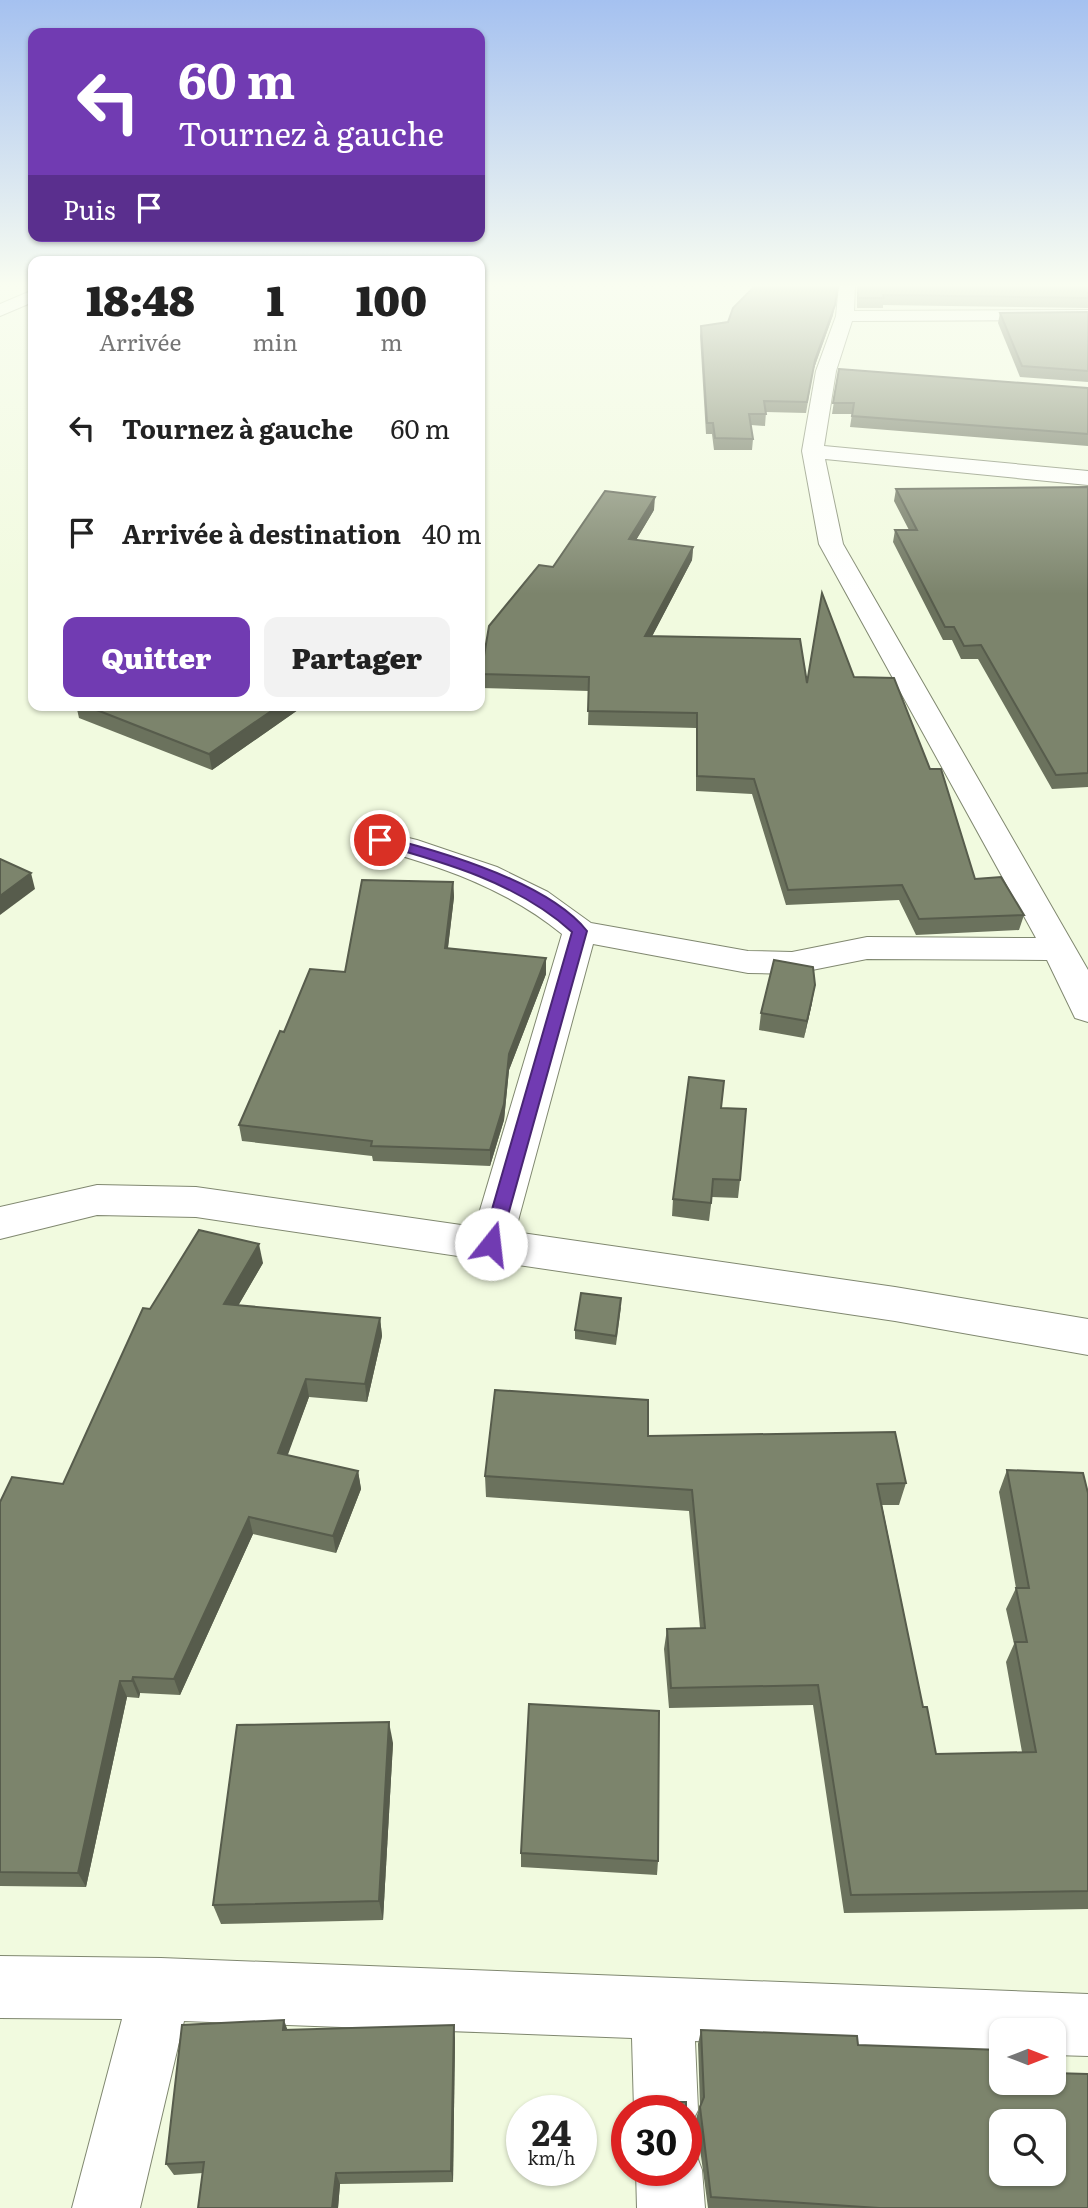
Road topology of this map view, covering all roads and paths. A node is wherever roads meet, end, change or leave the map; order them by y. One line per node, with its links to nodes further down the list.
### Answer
1 (823, 388): 2 (street)
2 (814, 451): 3 (street); 6 (street)
3 (1088, 478)
4 (380, 840): 5 (street)
5 (580, 931): 6 (street); 9 (street)
6 (1058, 949): 7 (street)
7 (1085, 994)
8 (0, 1223): 9 (street)
9 (491, 1244): 10 (street)
10 (1088, 1337)
11 (0, 1987): 12 (street)
12 (161, 1989): 13 (street); 17 (street)
13 (662, 2008): 14 (street); 15 (street)
14 (1088, 2025)
15 (665, 2095)
16 (670, 2186): 18 (street)
17 (106, 2208)
18 (671, 2208)

